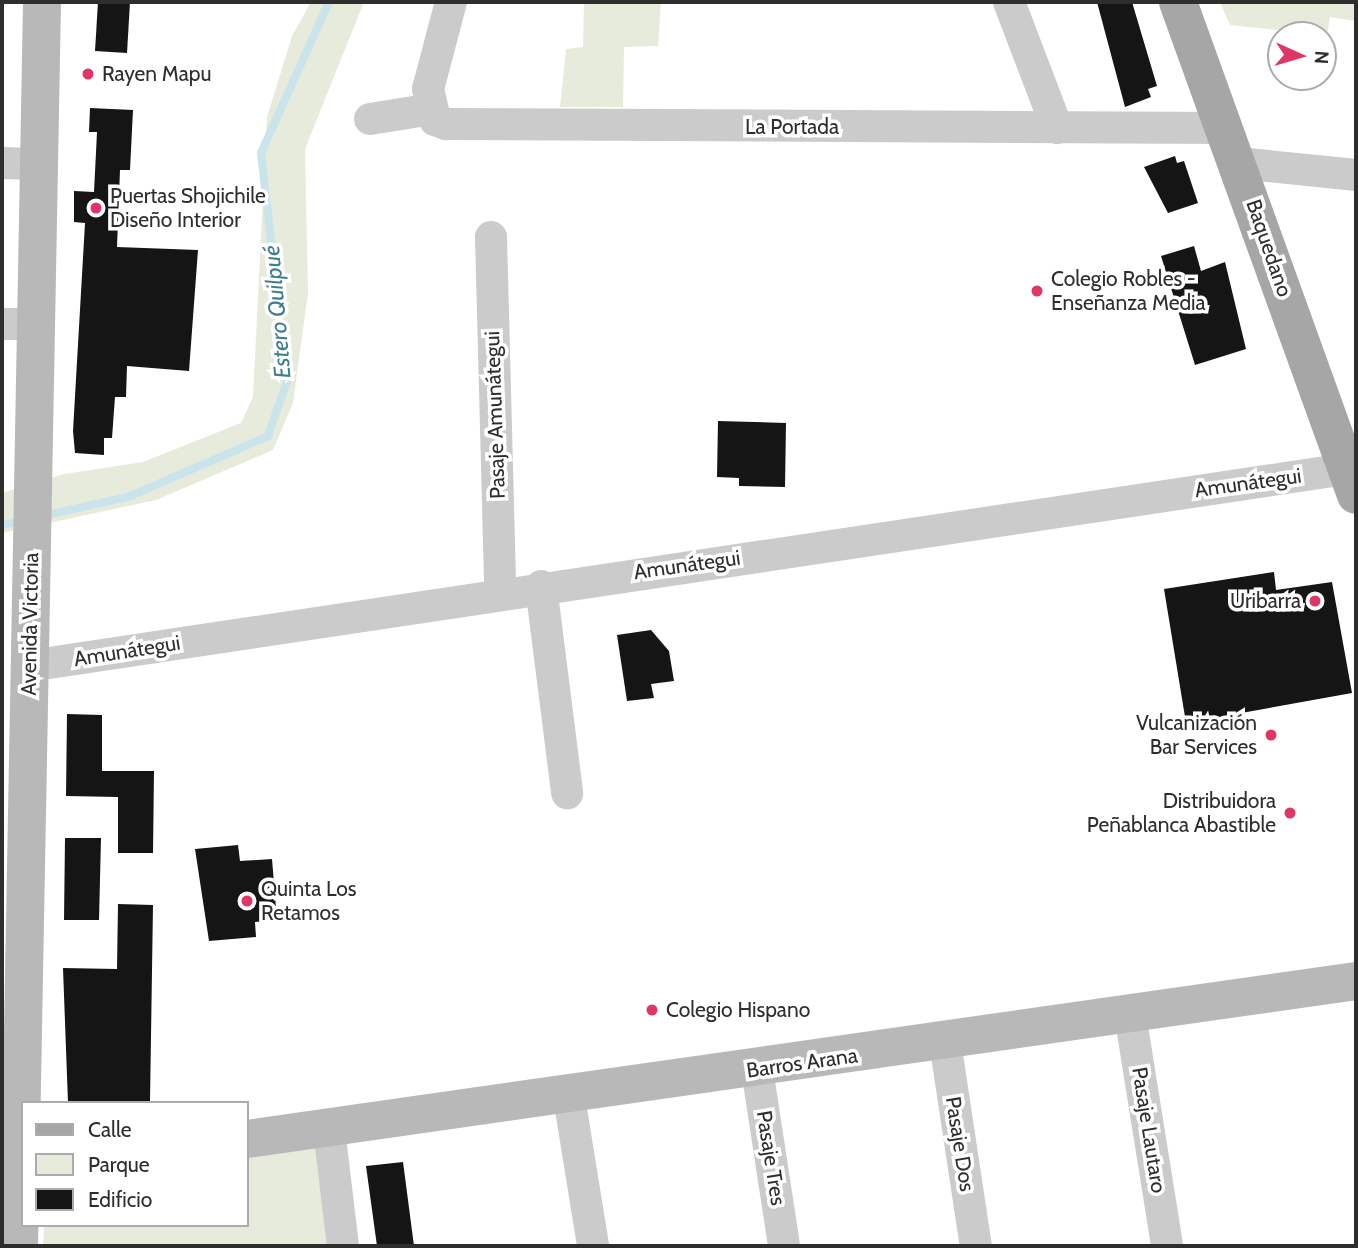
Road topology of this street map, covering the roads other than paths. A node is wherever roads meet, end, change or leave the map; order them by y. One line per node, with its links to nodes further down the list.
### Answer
1 (42, 2): 9 (street, Avenida Victoria)
2 (450, 2): 5 (street)
3 (1009, 2): 7 (street)
4 (1178, 2): 8 (main road, Baquedano)
5 (432, 108): 6 (street); 7 (street, La Portada)
6 (370, 119)
7 (1057, 128): 8 (street, La Portada)
8 (1232, 146): 10 (street, La Portada); 13 (main road, Baquedano)
9 (20, 163): 12 (street, Avenida Victoria)
10 (1356, 175)
11 (491, 237): 15 (street, Pasaje Amunátegui)
12 (18, 324): 16 (street, Avenida Victoria)
13 (1351, 482): 14 (street, Amunátegui)
14 (541, 586): 15 (street, Amunátegui); 17 (street)
15 (500, 592): 16 (street, Amunátegui)
16 (29, 666): 23 (street, Avenida Victoria)
17 (567, 793)
18 (1356, 981): 19 (street, Barros Arana)
19 (1130, 1014): 20 (street, Barros Arana); 32 (street, Pasaje Lautaro)
20 (944, 1042): 21 (street, Barros Arana); 31 (street, Pasaje Dos)
21 (757, 1069): 22 (street, Barros Arana); 30 (street, Pasaje Tres)
22 (569, 1097): 24 (street, Barros Arana); 29 (street)
23 (22, 1101)
24 (329, 1129): 25 (street, Barros Arana); 28 (street)
25 (248, 1139)
26 (21, 1167): 27 (street, Avenida Victoria)
27 (19, 1246)
28 (343, 1246)
29 (593, 1246)
30 (784, 1246)
31 (976, 1246)
32 (1167, 1246)

